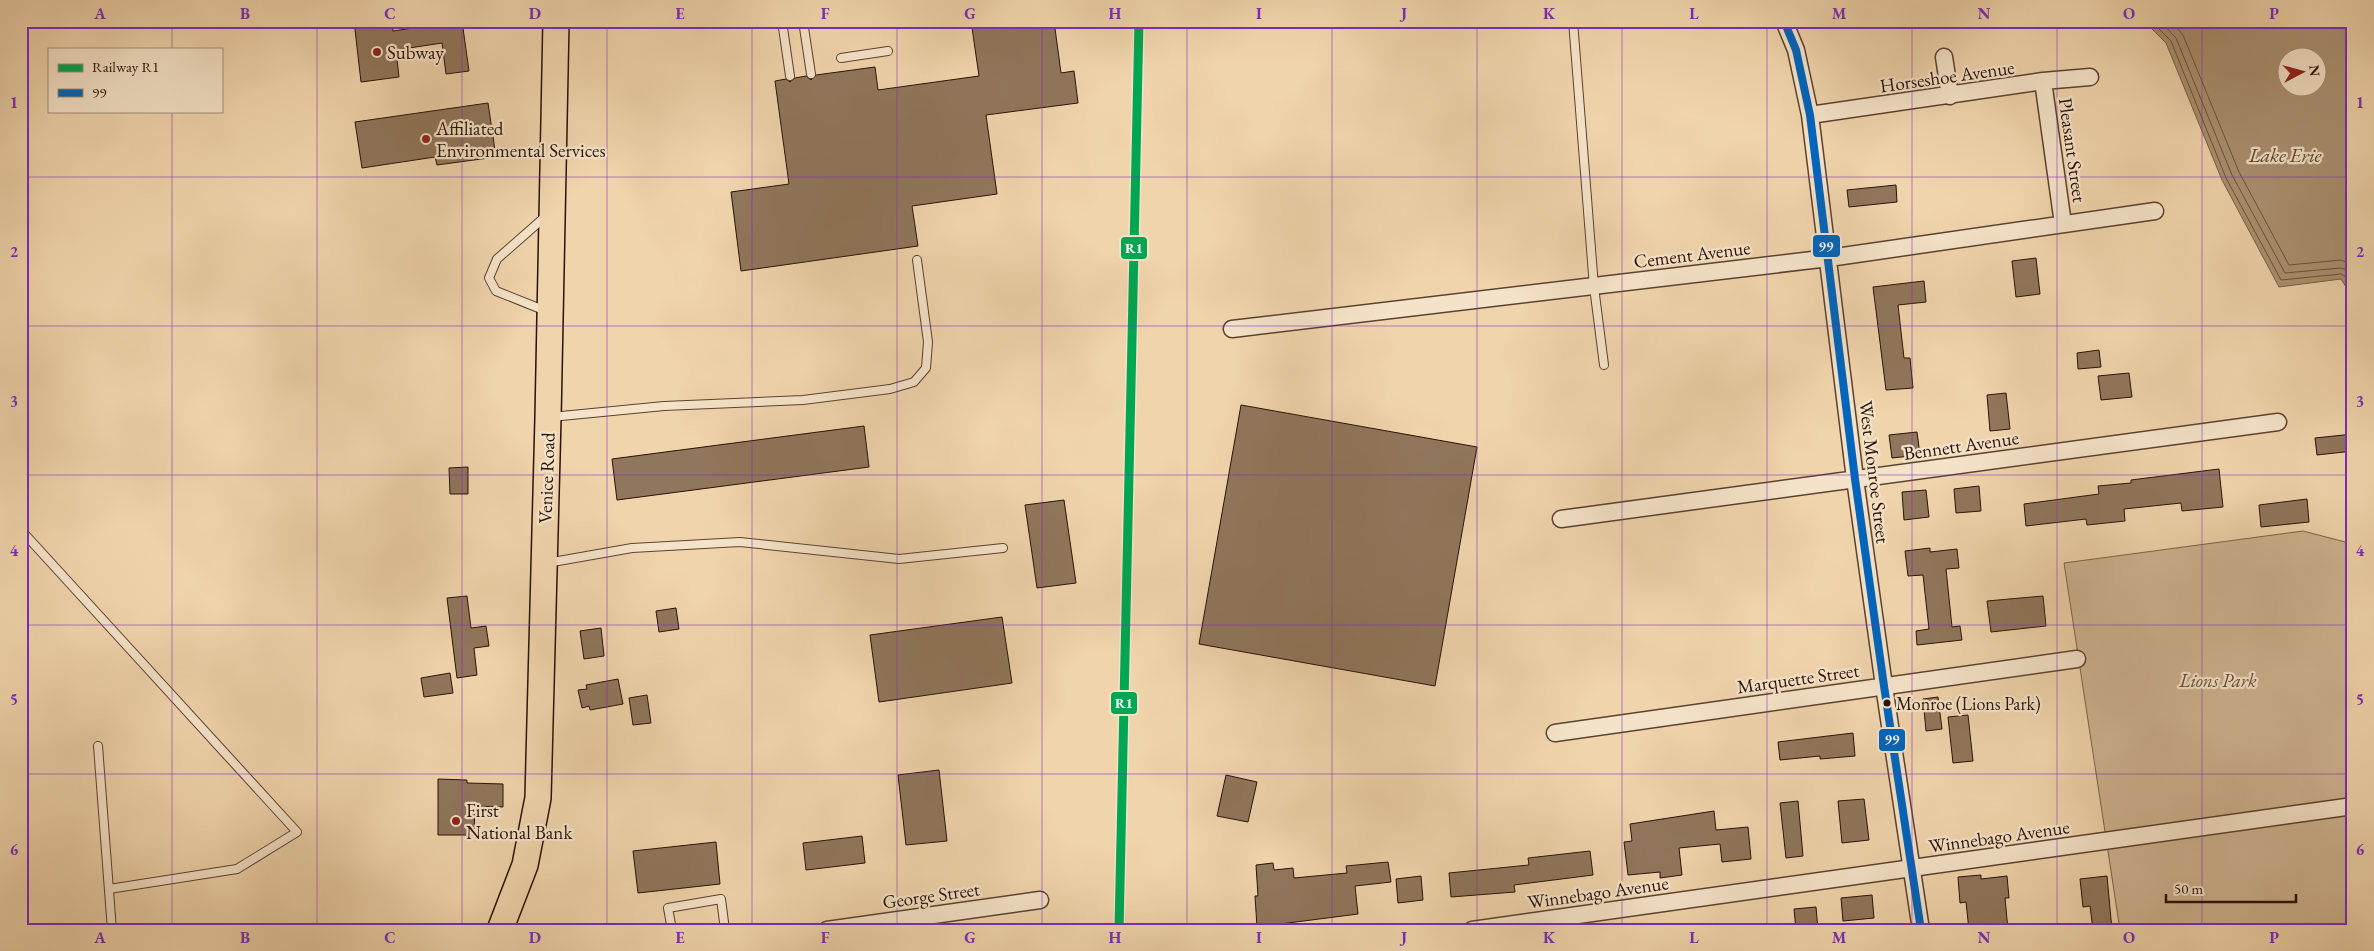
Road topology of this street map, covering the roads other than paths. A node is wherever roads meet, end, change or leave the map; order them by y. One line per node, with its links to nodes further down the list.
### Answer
1 (556, 21): 15 (main road, Venice Road)
2 (782, 21): 10 (lane)
3 (804, 21): 9 (lane)
4 (1573, 21): 20 (lane)
5 (1784, 21): 14 (street, West Monroe Street)
6 (888, 51): 8 (lane)
7 (1944, 57): 13 (street)
8 (841, 58)
9 (811, 74)
10 (790, 76)
11 (2090, 77): 12 (street, Horseshoe Avenue)
12 (2043, 81): 13 (street, Horseshoe Avenue); 17 (street, Pleasant Street)
13 (1950, 96): 14 (street, Horseshoe Avenue)
14 (1810, 115): 18 (street, West Monroe Street)
15 (552, 210): 21 (main road, Venice Road); 21 (lane)
16 (2155, 212): 17 (street, Cement Avenue)
17 (2063, 224): 18 (street, Cement Avenue)
18 (1828, 258): 20 (street, Cement Avenue); 26 (street, West Monroe Street)
19 (917, 260): 24 (lane)
20 (1594, 287): 22 (street, Cement Avenue); 23 (lane)
21 (550, 313): 24 (main road, Venice Road)
22 (1232, 329)
23 (1604, 365)
24 (548, 418): 30 (main road, Venice Road)
25 (2278, 422): 26 (street, Bennett Avenue)
26 (1855, 479): 27 (street, Bennett Avenue); 32 (street, West Monroe Street)
27 (1560, 519)
28 (21, 530): 37 (lane)
29 (1003, 548): 30 (lane)
30 (543, 564): 40 (main road, Venice Road)
31 (2077, 659): 32 (street, Marquette Street)
32 (1884, 686): 33 (street, Marquette Street); 36 (street, West Monroe Street)
33 (1555, 733)
34 (98, 746): 37 (lane)
35 (2353, 806): 36 (street, Winnebago Avenue)
36 (1912, 868): 44 (street, Winnebago Avenue); 45 (street, West Monroe Street)
37 (109, 889): 39 (lane)
38 (1040, 900): 43 (street, George Street)
39 (112, 930)
40 (500, 930)
41 (672, 930): 42 (lane)
42 (725, 930)
43 (827, 930)
44 (1472, 930)
45 (1922, 930)

